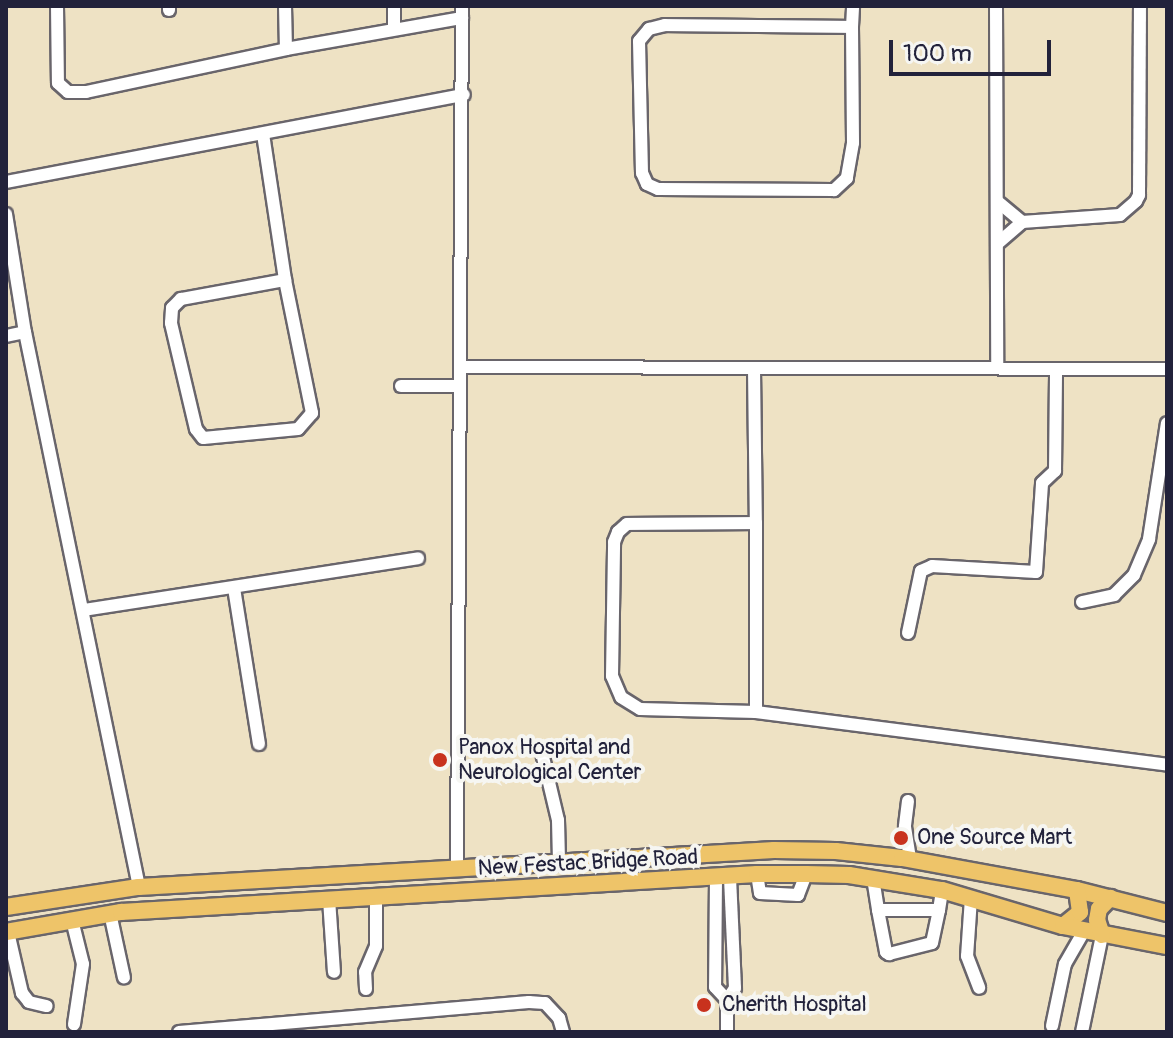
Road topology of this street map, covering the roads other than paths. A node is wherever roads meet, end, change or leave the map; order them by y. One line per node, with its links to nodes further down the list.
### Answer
1 (57, 6): 10 (street)
2 (285, 6): 10 (street)
3 (394, 6): 9 (street)
4 (853, 6): 8 (street)
5 (996, 6): 14 (street)
6 (1140, 6): 16 (street)
7 (462, 12): 9 (street); 11 (street)
8 (852, 27): 8 (street)
9 (394, 28): 10 (street)
10 (286, 49)
11 (464, 95): 12 (street); 21 (street)
12 (263, 134): 13 (street); 18 (street)
13 (6, 182)
14 (997, 201): 16 (street); 17 (street)
15 (6, 214): 19 (street)
16 (1022, 222): 17 (street)
17 (997, 244): 22 (street)
18 (285, 280): 18 (street)
19 (25, 332): 20 (street); 33 (street)
20 (6, 336)
21 (460, 367): 23 (street); 27 (street)
22 (997, 368): 23 (street); 25 (street)
23 (754, 369): 29 (street)
24 (1167, 369): 25 (street)
25 (1056, 371): 34 (street)
26 (401, 386): 27 (street)
27 (459, 386): 42 (street)
28 (1167, 423): 32 (street)
29 (756, 523): 35 (street); 35 (street)
30 (418, 558): 31 (street)
31 (234, 588): 33 (street); 36 (street)
32 (1082, 602)
33 (84, 610): 45 (street)
34 (908, 633)
35 (756, 712): 38 (street)
36 (259, 744)
37 (542, 753): 40 (street)
38 (1167, 765)
39 (908, 801): 41 (street)
40 (559, 860): 41 (main road, New Festac Bridge Road); 42 (main road, New Festac Bridge Road)
41 (910, 860): 47 (main road, New Festac Bridge Road)
42 (457, 868): 45 (main road, New Festac Bridge Road)
43 (723, 878): 44 (main road, New Festac Bridge Road); 48 (main road, New Festac Bridge Road); 67 (street); 67 (street)
44 (873, 878): 46 (main road, New Festac Bridge Road); 53 (street)
45 (139, 887): 52 (main road, New Festac Bridge Road)
46 (942, 890): 49 (main road, New Festac Bridge Road); 54 (street)
47 (1077, 890): 50 (main road, New Festac Bridge Road); 58 (main road)
48 (376, 896): 51 (main road, New Festac Bridge Road); 66 (street)
49 (971, 898): 58 (main road, New Festac Bridge Road); 65 (street)
50 (1110, 898): 56 (main road, New Festac Bridge Road); 61 (main road)
51 (329, 899): 55 (main road, New Festac Bridge Road); 63 (street)
52 (6, 907)
53 (878, 910): 54 (street); 54 (street)
54 (939, 910)
55 (110, 913): 57 (main road, New Festac Bridge Road); 64 (street)
56 (1167, 913)
57 (72, 920): 60 (main road, New Festac Bridge Road); 69 (street)
58 (1063, 926): 59 (main road, New Festac Bridge Road)
59 (1084, 931): 61 (main road, New Festac Bridge Road); 70 (street)
60 (7, 932): 68 (street)
61 (1102, 935): 62 (main road, New Festac Bridge Road); 74 (street)
62 (1167, 946)
63 (334, 972)
64 (124, 978)
65 (979, 988)
66 (366, 989)
67 (727, 1000): 73 (street)
68 (47, 1006)
69 (74, 1024)
70 (1052, 1026)
71 (179, 1032): 72 (street)
72 (563, 1032)
73 (727, 1032)
74 (1082, 1032)

